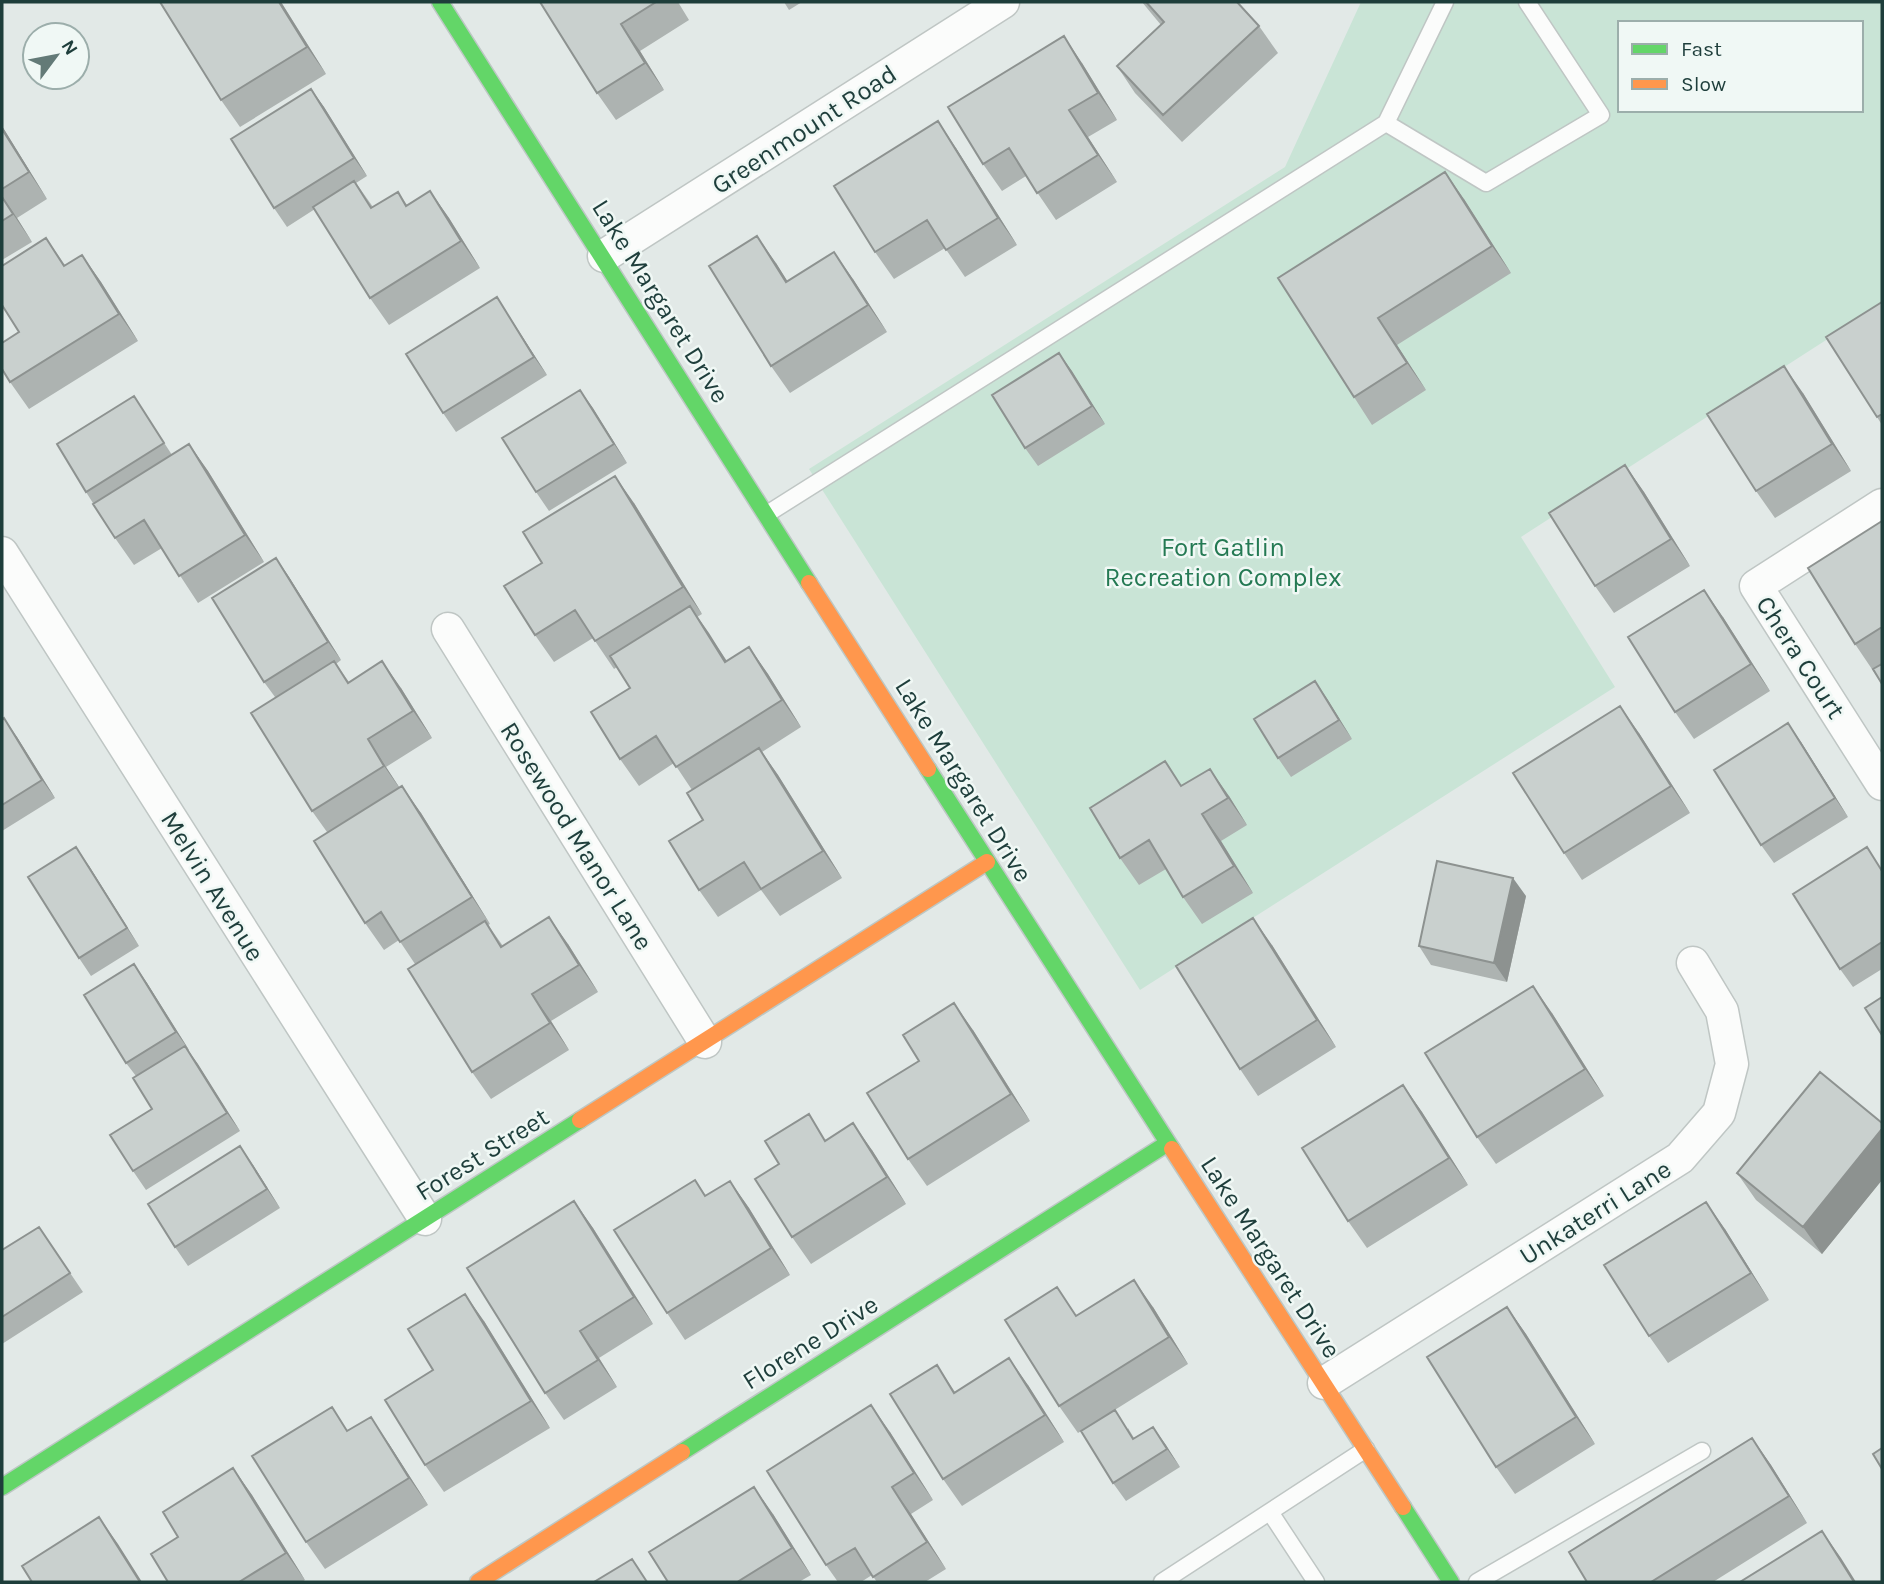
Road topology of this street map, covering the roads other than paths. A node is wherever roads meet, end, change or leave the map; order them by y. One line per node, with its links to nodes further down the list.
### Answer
1 (440, 2): 6 (street, Lake Margaret Drive)
2 (1003, 2): 6 (street, Greenmount Road)
3 (1445, 2): 5 (lane)
4 (1527, 2): 5 (lane)
5 (1386, 123): 8 (lane)
6 (604, 256): 8 (street, Lake Margaret Drive)
7 (1882, 505): 11 (street, Chera Court)
8 (767, 514): 12 (street, Lake Margaret Drive)
9 (2, 553): 16 (street, Melvin Avenue)
10 (448, 629): 14 (street, Rosewood Manor Lane)
11 (1882, 784)
12 (987, 862): 14 (street, Forest Street); 15 (street, Lake Margaret Drive)
13 (1693, 963): 17 (street, Unkaterri Lane)
14 (705, 1042): 16 (street, Forest Street)
15 (1168, 1143): 17 (street, Lake Margaret Drive); 22 (street, Florene Drive)
16 (425, 1219): 20 (street, Forest Street)
17 (1324, 1383): 18 (street, Lake Margaret Drive)
18 (1366, 1449): 21 (lane); 25 (street, Lake Margaret Drive)
19 (1702, 1451): 26 (lane)
20 (2, 1486)
21 (1270, 1512): 23 (lane); 24 (lane)
22 (478, 1582)
23 (1162, 1582)
24 (1316, 1582)
25 (1451, 1582)
26 (1477, 1582)

